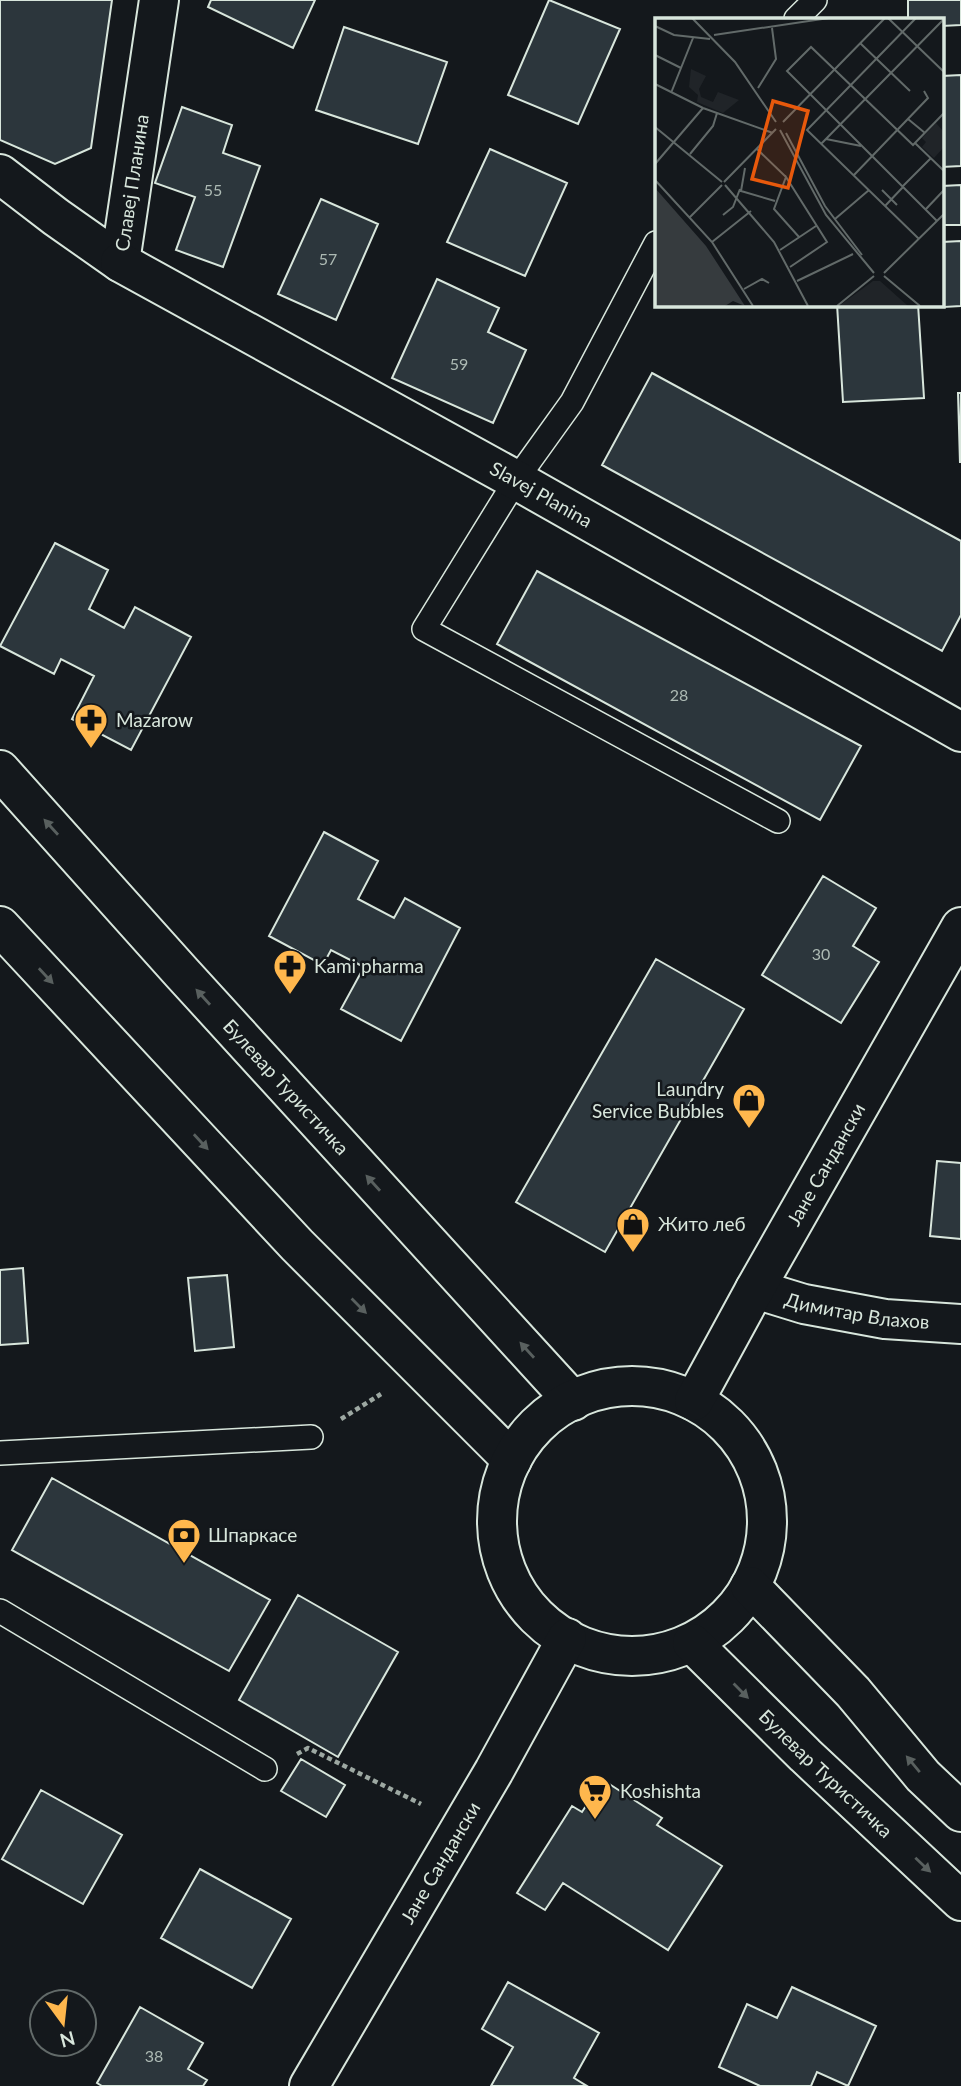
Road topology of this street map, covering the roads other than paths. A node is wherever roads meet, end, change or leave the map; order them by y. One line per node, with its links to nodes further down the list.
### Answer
1 (159, 0): 6 (main road, Славеј Планина)
2 (815, 0): 3 (lane)
3 (797, 18)
4 (0, 174): 6 (main road, Славеј Планина)
5 (655, 245): 7 (lane)
6 (120, 261): 7 (main road, Slavej Planina)
7 (516, 480): 8 (main road, Slavej Planina); 10 (lane)
8 (961, 732)
9 (0, 770): 15 (main road, Булевар Туристичка, one-way to 9)
10 (778, 821)
11 (0, 926): 19 (main road, one-way to 19)
12 (961, 927): 13 (main road, Јане Сандански)
13 (755, 1289): 14 (main road, Димитар Влахов); 16 (main road, Јане Сандански)
14 (961, 1324)
15 (573, 1401): 16 (main road); 19 (main road)
16 (694, 1401): 20 (main road)
17 (311, 1437): 18 (lane)
18 (0, 1453)
19 (512, 1461): 22 (main road)
20 (750, 1586): 23 (main road); 25 (main road, one-way to 20)
21 (0, 1611): 24 (lane)
22 (566, 1639): 23 (main road); 27 (main road, Јане Сандански)
23 (692, 1643): 26 (main road, Булевар Туристичка, one-way to 26)
24 (265, 1769)
25 (961, 1812)
26 (961, 1901)
27 (309, 2086)

